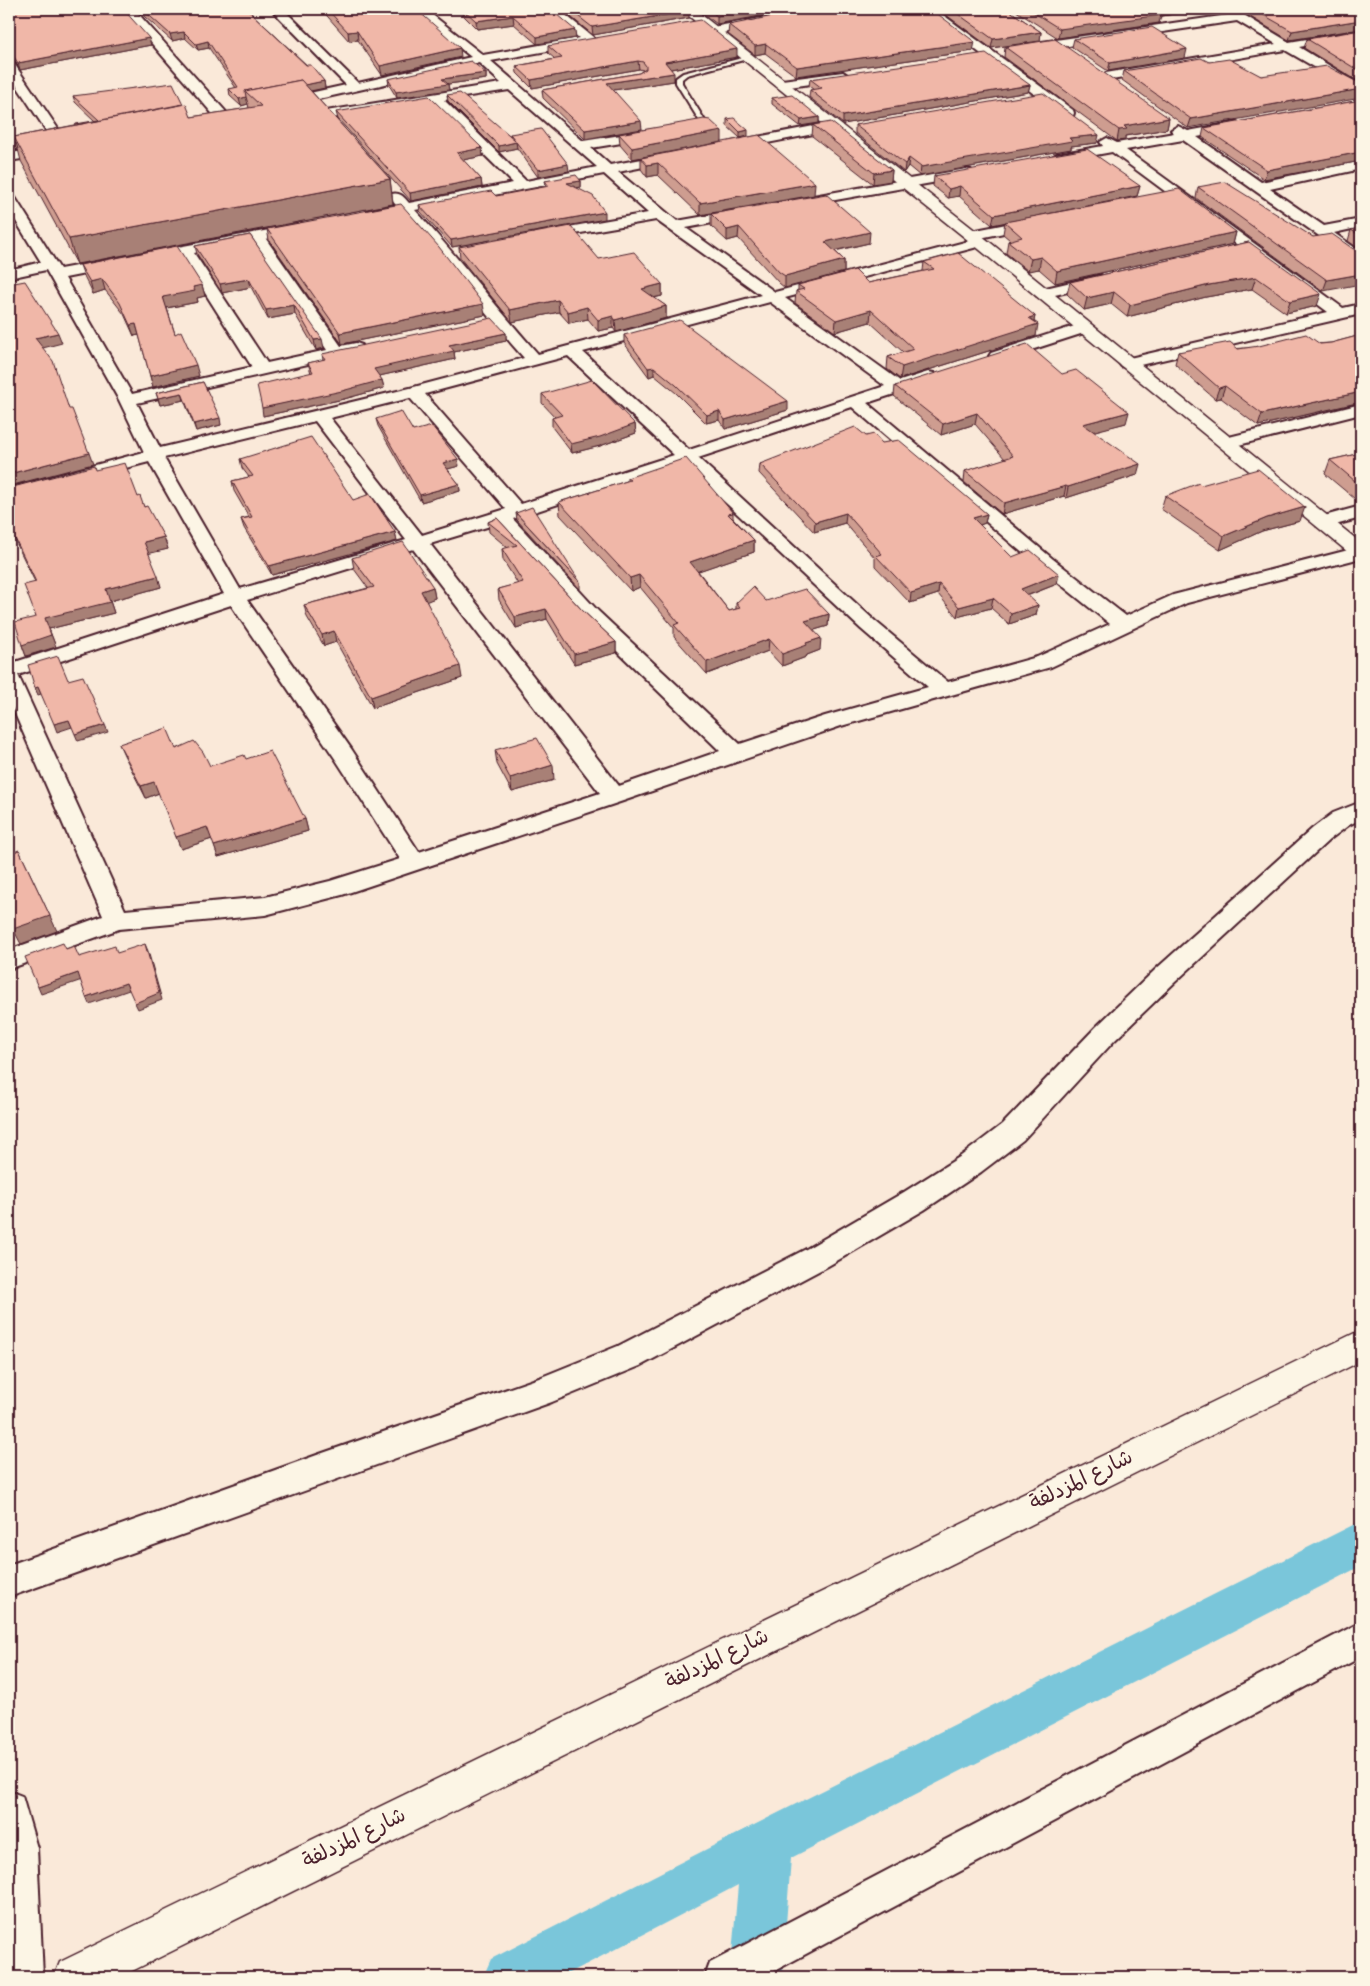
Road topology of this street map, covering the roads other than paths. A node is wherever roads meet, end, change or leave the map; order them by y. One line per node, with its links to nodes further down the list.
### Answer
1 (128, 9): 36 (street)
2 (277, 9): 24 (street)
3 (418, 9): 19 (street)
4 (551, 9): 19 (street)
5 (824, 9): 10 (street)
6 (928, 9): 15 (street)
7 (1226, 9): 9 (street)
8 (684, 17): 10 (street)
9 (1238, 17): 13 (street); 14 (street)
10 (708, 26): 18 (street)
11 (1361, 32): 14 (street)
12 (1041, 34): 13 (street)
13 (1056, 44): 15 (street); 16 (street)
14 (1288, 46): 25 (street); 26 (street)
15 (990, 54): 17 (street); 28 (street)
16 (1073, 55)
17 (971, 57)
18 (748, 58): 22 (street); 41 (lane)
19 (480, 59): 23 (street); 24 (street)
20 (9, 65): 52 (street)
21 (858, 73): 22 (street)
22 (782, 84): 42 (street)
23 (509, 86): 29 (street); 31 (street)
24 (355, 87): 30 (street)
25 (1122, 88)
26 (1361, 90)
27 (538, 93): 29 (street)
28 (1044, 95): 32 (street); 35 (street)
29 (520, 96): 48 (street)
30 (309, 97): 33 (street); 34 (street)
31 (434, 98): 34 (street); 57 (street)
32 (1024, 98)
33 (274, 105)
34 (326, 114): 43 (street)
35 (1075, 118)
36 (204, 120)
37 (1170, 123): 45 (street)
38 (1254, 123): 45 (street)
39 (858, 126): 42 (street)
40 (688, 127): 41 (street)
41 (714, 127): 47 (street)
42 (837, 128): 47 (street); 58 (street)
43 (338, 129)
44 (663, 132): 48 (street)
45 (1185, 135): 49 (street); 60 (street)
46 (1099, 136): 49 (street)
47 (736, 145): 50 (street)
48 (579, 146): 55 (street)
49 (1114, 148): 53 (street); 61 (street)
50 (718, 149)
51 (690, 154): 55 (street)
52 (9, 157)
53 (1048, 159)
54 (1361, 165): 60 (street)
55 (605, 170): 57 (street); 67 (street)
56 (982, 171): 58 (street)
57 (523, 184): 65 (street)
58 (906, 184): 64 (street); 75 (street)
59 (387, 186): 65 (street)
60 (1258, 187): 73 (street)
61 (1176, 194): 62 (street); 77 (street)
62 (1156, 198)
63 (9, 199): 83 (street)
64 (780, 206)
65 (405, 208): 68 (street); 81 (street)
66 (760, 210): 72 (street)
67 (659, 215): 72 (street); 76 (street)
68 (358, 217)
69 (1049, 219): 75 (street)
70 (1361, 223): 73 (street)
71 (312, 226): 74 (street)
72 (673, 226): 87 (street)
73 (1322, 230): 82 (street)
74 (256, 236): 78 (street); 95 (street)
75 (976, 238): 86 (street); 87 (street)
76 (524, 239)
77 (1247, 246): 80 (street); 89 (street)
78 (185, 250): 83 (street); 99 (street)
79 (466, 250): 81 (street)
80 (1228, 251)
81 (447, 254): 90 (street)
82 (1361, 259)
83 (53, 270): 84 (street); 103 (street)
84 (9, 274)
85 (1117, 276): 86 (street)
86 (1042, 293): 92 (street)
87 (773, 298): 94 (street); 101 (street)
88 (1361, 309): 89 (street)
89 (1339, 313): 98 (street)
90 (498, 319): 91 (street); 96 (street)
91 (479, 323)
92 (1084, 328): 97 (street); 98 (street)
93 (375, 344): 95 (street)
94 (571, 350): 96 (street); 109 (street)
95 (337, 352): 99 (street)
96 (534, 359): 102 (street)
97 (982, 360)
98 (1127, 363): 107 (street)
99 (262, 369): 103 (street)
100 (945, 372): 101 (street)
101 (898, 387): 104 (street)
102 (414, 392): 106 (street); 112 (street)
103 (127, 400): 108 (street)
104 (856, 402): 109 (street); 117 (street)
105 (1361, 409): 107 (street)
106 (319, 415): 108 (street); 114 (street)
107 (1227, 443): 113 (street)
108 (154, 454): 110 (street); 116 (street)
109 (686, 456): 112 (street); 120 (street)
110 (9, 493)
111 (1361, 512): 113 (street)
112 (510, 515): 114 (street); 121 (street)
113 (1324, 522): 115 (street)
114 (420, 543): 116 (street); 122 (street)
115 (1361, 553): 117 (street)
116 (235, 597): 118 (street); 124 (street)
117 (1123, 624): 120 (street)
118 (9, 671)
119 (9, 677): 125 (street)
120 (943, 690): 121 (street)
121 (736, 752): 122 (street)
122 (615, 796): 124 (street)
123 (1361, 810): 128 (street)
124 (413, 861): 125 (street)
125 (117, 920): 126 (street)
126 (9, 960)
127 (1361, 1345): 132 (street, شارع المزدلفة)
128 (9, 1581)
129 (1361, 1639): 133 (street)
130 (9, 1808): 131 (street)
131 (24, 1977)
132 (75, 1977)
133 (724, 1977)

